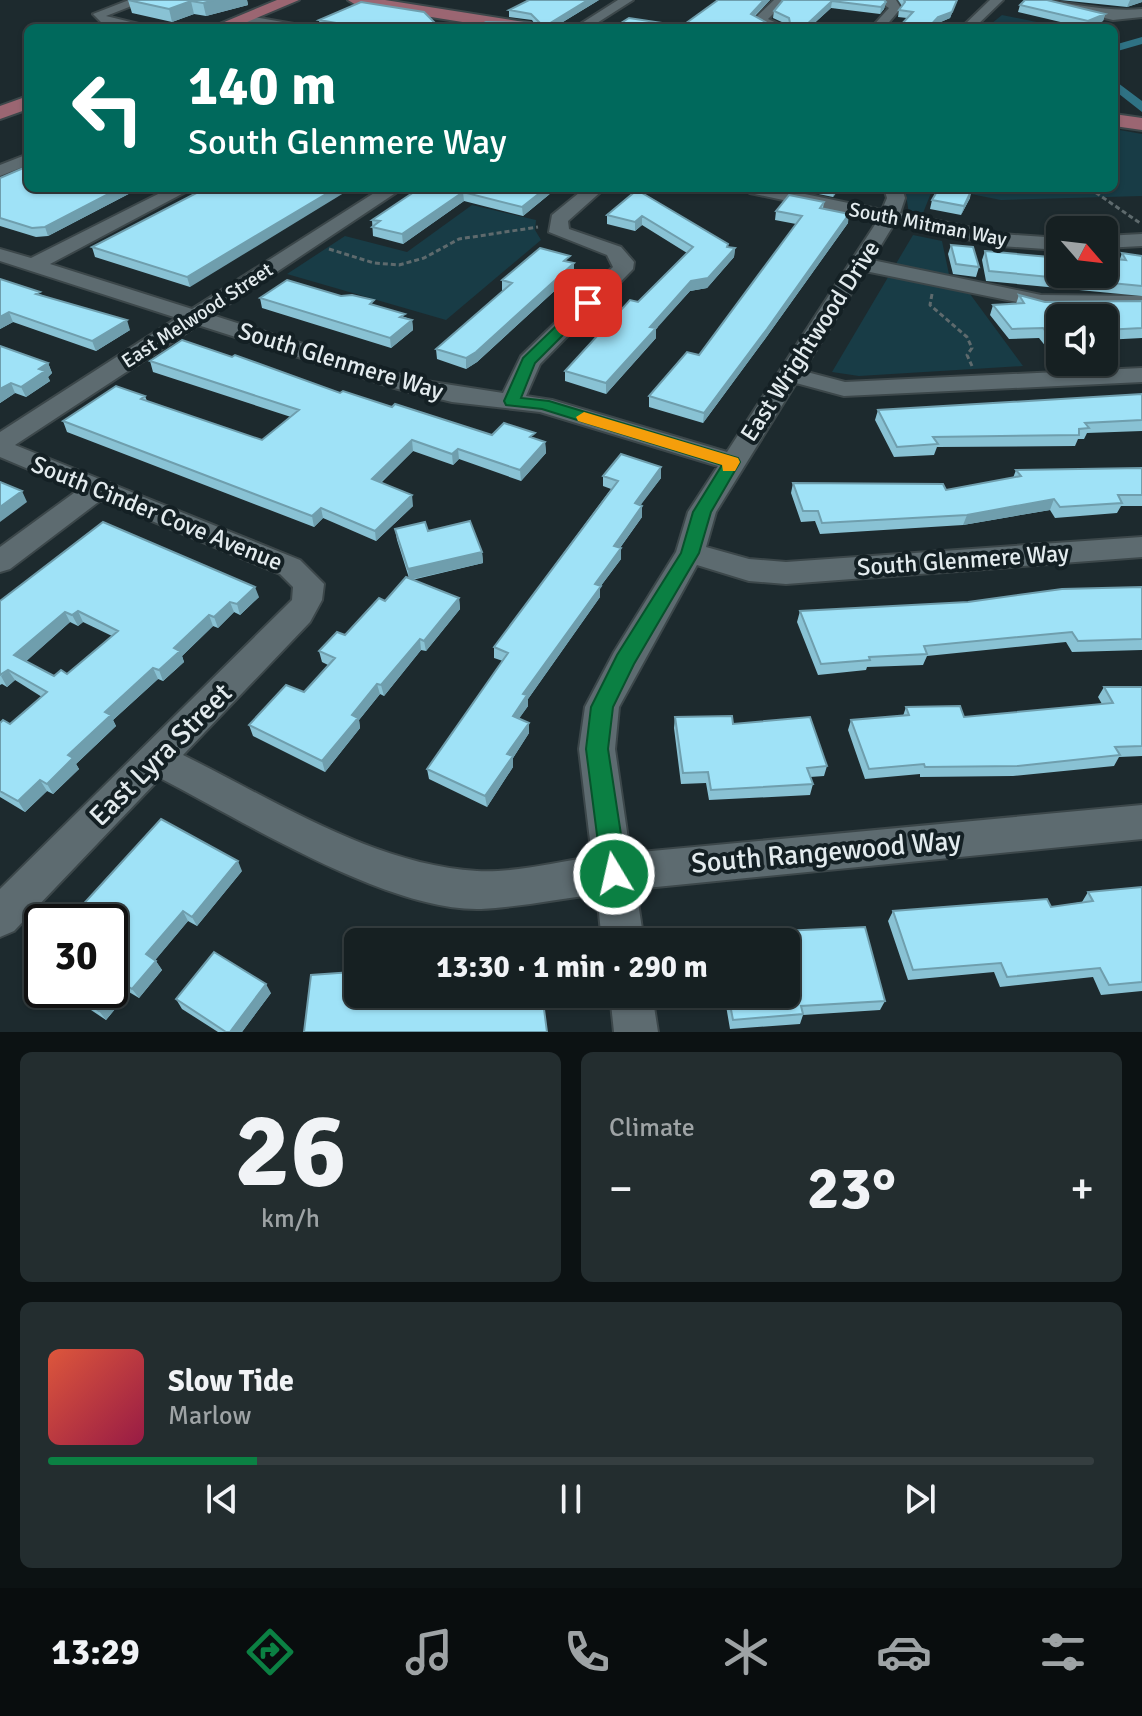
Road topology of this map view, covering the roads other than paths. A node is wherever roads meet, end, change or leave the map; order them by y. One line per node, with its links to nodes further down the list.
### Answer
1 (141, 0): 11 (street)
2 (291, 0): 10 (main road)
3 (356, 0): 14 (main road)
4 (627, 0): 15 (street)
5 (781, 0): 16 (street)
6 (997, 0): 18 (street)
7 (1034, 0): 9 (street)
8 (887, 2): 17 (street)
9 (1142, 13)
10 (242, 19): 12 (main road); 13 (street)
11 (120, 24)
12 (229, 24)
13 (271, 24)
14 (505, 24)
15 (587, 24)
16 (770, 24)
17 (881, 24)
18 (971, 24)
19 (24, 104): 20 (main road)
20 (0, 113)
21 (1118, 121): 22 (main road)
22 (1142, 124)
23 (24, 161): 24 (street)
24 (0, 171)
25 (176, 192): 35 (street)
26 (388, 192): 37 (street, East Melwood Street)
27 (591, 192): 40 (street)
28 (788, 192): 29 (street, South Mitman Way)
29 (891, 203): 32 (street, South Mitman Way); 34 (street, East Wrightwood Drive)
30 (1142, 240): 31 (street)
31 (1118, 241)
32 (1046, 243)
33 (0, 255): 35 (street, South Glenmere Way)
34 (860, 264): 36 (street); 38 (street, East Wrightwood Drive)
35 (34, 265): 37 (street, South Glenmere Way)
36 (1142, 302)
37 (195, 317): 40 (street, South Glenmere Way); 41 (street, East Melwood Street)
38 (789, 374): 39 (street); 42 (street, East Wrightwood Drive)
39 (1142, 375)
40 (512, 401): 42 (street, South Glenmere Way)
41 (0, 445): 43 (street, South Cinder Cove Avenue)
42 (732, 462): 45 (street, East Wrightwood Drive)
43 (99, 488): 46 (street); 47 (street, South Cinder Cove Avenue)
44 (1142, 547): 45 (street, South Glenmere Way)
45 (690, 553): 50 (street, East Wrightwood Drive)
46 (0, 562)
47 (309, 584): 48 (street, East Lyra Street)
48 (156, 759): 50 (street, South Rangewood Way); 51 (street, East Lyra Street)
49 (1142, 822): 50 (street, South Rangewood Way)
50 (614, 874): 52 (street, East Wrightwood Drive)
51 (0, 917)
52 (621, 928)
53 (633, 1008): 54 (street)
54 (636, 1032)

